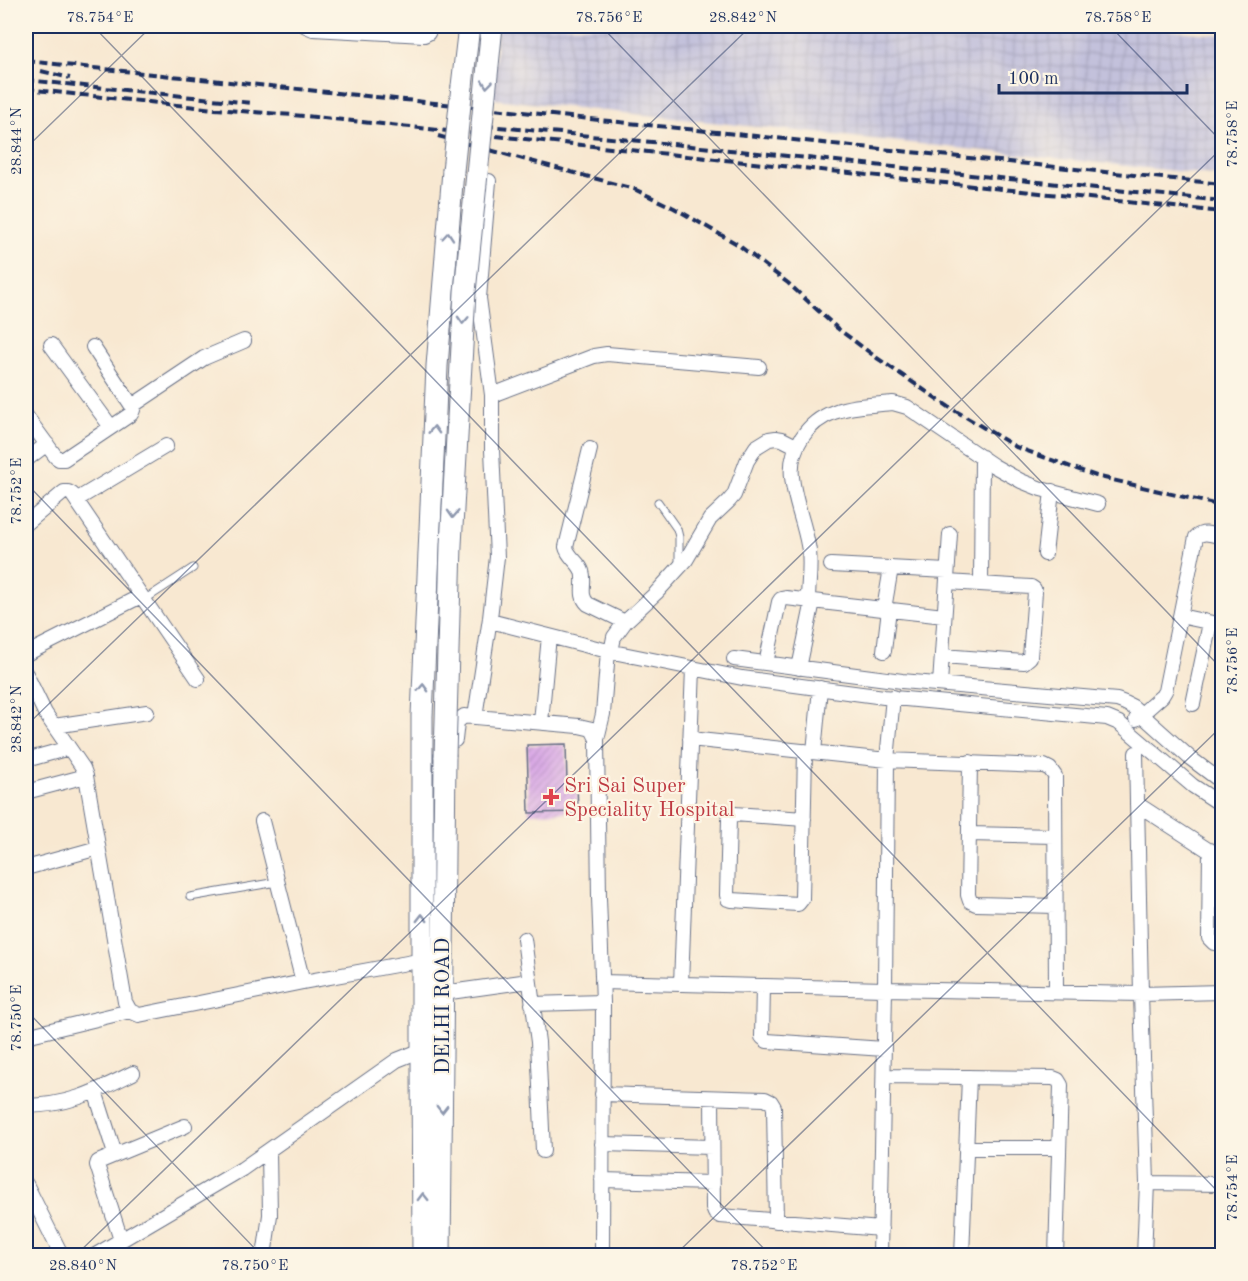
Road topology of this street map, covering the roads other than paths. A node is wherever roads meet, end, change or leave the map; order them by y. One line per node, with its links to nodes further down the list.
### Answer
1 (306, 26): 2 (street)
2 (431, 26)
3 (469, 26): 80 (main road, one-way to 3, bridge)
4 (492, 26): 78 (main road, DELHI ROAD, one-way to 78, bridge)
5 (489, 181): 10 (street)
6 (244, 341): 11 (street)
7 (51, 345): 13 (street)
8 (93, 347): 11 (street)
9 (759, 367): 10 (street)
10 (492, 395): 39 (street)
11 (132, 406): 13 (street)
12 (26, 416): 14 (street)
13 (111, 428): 14 (street)
14 (47, 444): 19 (street)
15 (166, 446): 21 (street)
16 (796, 446): 18 (street); 29 (street); 35 (street)
17 (590, 448): 40 (street)
18 (982, 457): 20 (street); 33 (street)
19 (26, 460)
20 (1052, 492): 23 (street); 27 (street)
21 (76, 500): 24 (street); 34 (street)
22 (658, 502): 29 (lane)
23 (1098, 504)
24 (26, 524)
25 (950, 534): 32 (street)
26 (1222, 537): 38 (street)
27 (1045, 554)
28 (831, 565): 31 (street)
29 (679, 567): 40 (street)
30 (193, 568): 34 (lane)
31 (891, 568): 32 (street); 36 (street)
32 (947, 577): 33 (street); 37 (street)
33 (981, 584): 46 (street)
34 (142, 598): 45 (street); 52 (street)
35 (811, 601): 36 (street); 48 (street); 50 (street)
36 (886, 609): 37 (street); 44 (street)
37 (944, 616): 46 (street)
38 (1180, 616): 41 (street); 60 (street)
39 (490, 621): 42 (street); 58 (street)
40 (625, 622): 43 (street)
41 (1216, 624): 56 (street)
42 (549, 636): 43 (street); 59 (street)
43 (611, 647): 49 (street); 62 (street)
44 (884, 651)
45 (26, 654)
46 (942, 656): 53 (street)
47 (734, 659): 48 (street)
48 (766, 663): 50 (street)
49 (693, 668): 54 (street); 63 (street)
50 (799, 668): 55 (street)
51 (26, 674): 61 (street)
52 (198, 679)
53 (940, 684): 55 (street); 60 (street)
54 (820, 688): 55 (street); 65 (street)
55 (886, 690): 60 (street); 68 (street)
56 (1193, 704)
57 (147, 712): 61 (street)
58 (475, 717): 59 (street); 78 (street)
59 (541, 722): 62 (street)
60 (1134, 722): 71 (street); 74 (street)
61 (54, 726): 64 (street)
62 (597, 739): 94 (street)
63 (690, 739): 65 (street); 95 (street)
64 (69, 748): 67 (street); 70 (street)
65 (809, 752): 68 (street); 75 (street)
66 (1136, 753): 73 (street)
67 (26, 760)
68 (887, 760): 69 (street); 97 (street)
69 (970, 762): 77 (street); 79 (street)
70 (86, 776): 72 (street); 81 (street)
71 (1222, 782)
72 (26, 792)
73 (1137, 804): 82 (street); 101 (street)
74 (1222, 805)
75 (804, 819): 75 (street)
76 (262, 821): 85 (street)
77 (969, 834): 79 (street); 88 (street)
78 (443, 836): 80 (street); 91 (main road, DELHI ROAD)
79 (1055, 836): 88 (street)
80 (422, 837): 91 (main road, one-way to 80)
81 (98, 848): 84 (street); 104 (street)
82 (1210, 850): 83 (street); 86 (street)
83 (1222, 859)
84 (26, 868)
85 (277, 882): 87 (lane); 93 (street)
86 (1216, 896): 90 (street)
87 (190, 897)
88 (1055, 906): 98 (street)
89 (524, 939): 92 (street)
90 (1222, 943)
91 (432, 958): 93 (street); 100 (main road)
92 (529, 981): 100 (street); 103 (street)
93 (303, 982): 104 (street)
94 (602, 982): 95 (street); 102 (street)
95 (681, 984): 96 (street)
96 (764, 986): 97 (street); 107 (street)
97 (885, 989): 98 (street); 107 (street)
98 (1056, 992): 101 (street)
99 (1222, 992): 101 (street)
100 (432, 994): 106 (main road)
101 (1141, 994): 124 (street)
102 (603, 1002): 103 (street); 112 (street)
103 (532, 1004): 121 (street)
104 (130, 1011): 105 (street)
105 (26, 1036)
106 (432, 1049): 120 (street); 135 (main road, one-way to 106); 136 (main road, DELHI ROAD, one-way to 136)
107 (884, 1049): 109 (street)
108 (134, 1073): 111 (street)
109 (884, 1076): 110 (street); 130 (street)
110 (969, 1077): 118 (street); 119 (street)
111 (95, 1091): 114 (street); 122 (street)
112 (602, 1094): 113 (street); 116 (street)
113 (712, 1098): 117 (street); 129 (street)
114 (26, 1106)
115 (185, 1126): 122 (street)
116 (602, 1144): 117 (street); 123 (street)
117 (712, 1147): 125 (street)
118 (966, 1148): 119 (street); 139 (street)
119 (1059, 1148): 140 (street)
120 (268, 1151): 131 (street); 134 (street)
121 (543, 1151)
122 (115, 1154): 131 (street)
123 (602, 1179): 125 (street); 137 (street)
124 (1147, 1182): 127 (street); 141 (street)
125 (712, 1183): 129 (street)
126 (26, 1184): 128 (street)
127 (1222, 1184)
128 (31, 1207): 132 (street)
129 (776, 1221): 130 (street)
130 (880, 1229): 138 (street)
131 (121, 1240): 133 (street)
132 (62, 1256)
133 (94, 1256)
134 (264, 1256)
135 (423, 1256)
136 (440, 1256)
137 (602, 1256)
138 (880, 1256)
139 (962, 1256)
140 (1056, 1256)
141 (1144, 1256)

